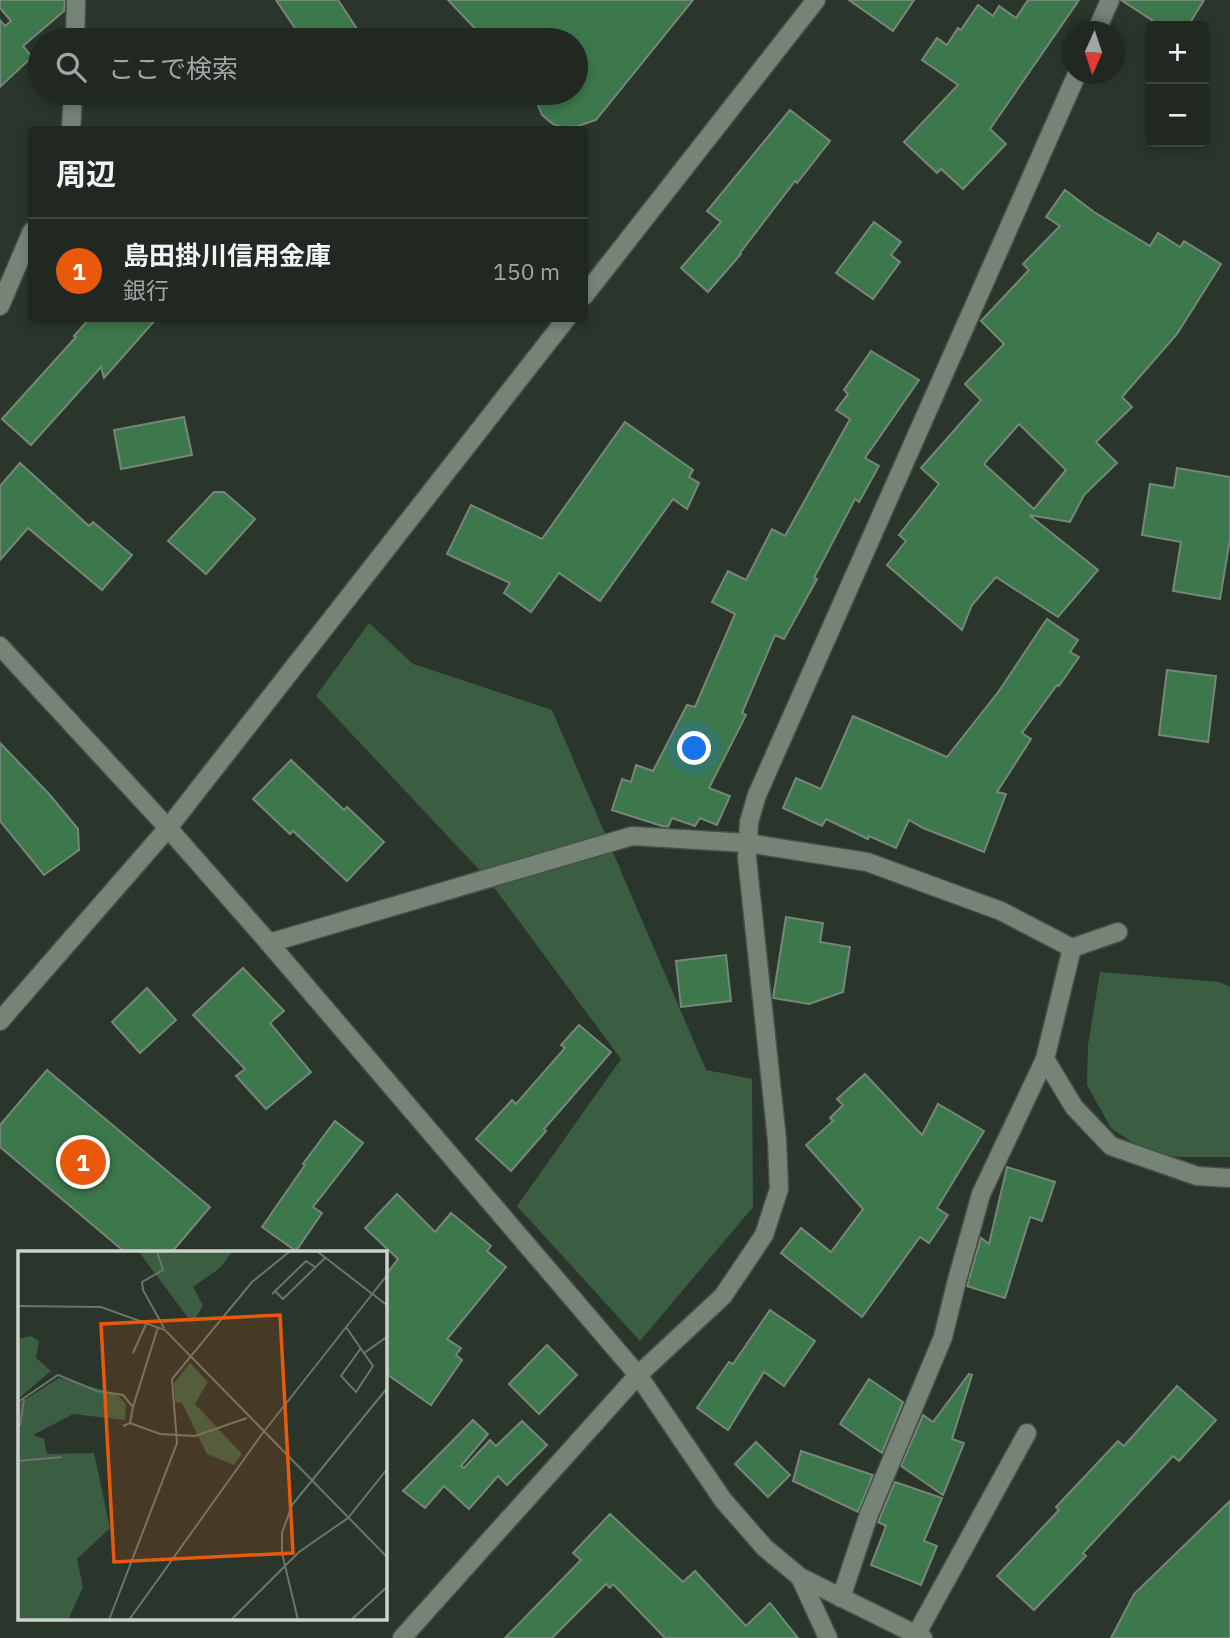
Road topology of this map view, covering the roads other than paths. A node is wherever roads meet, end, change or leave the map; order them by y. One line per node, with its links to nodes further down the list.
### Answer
1 (76, 0): 5 (street)
2 (816, 0): 10 (street)
3 (1110, 0): 4 (street)
4 (1101, 21)
5 (75, 28)
6 (1073, 84): 15 (street)
7 (72, 105): 8 (street)
8 (71, 126)
9 (28, 240): 11 (street)
10 (588, 291)
11 (0, 306)
12 (564, 322): 14 (street)
13 (0, 646): 14 (street)
14 (168, 828): 17 (street); 19 (street)
15 (747, 843): 17 (street); 18 (street); 22 (street)
16 (1118, 932): 18 (street)
17 (269, 943): 22 (street)
18 (1072, 948): 20 (street)
19 (0, 1021)
20 (1045, 1059): 21 (street); 25 (street)
21 (1230, 1178)
22 (638, 1375): 24 (street); 27 (street)
23 (1027, 1433): 26 (street)
24 (800, 1577): 25 (street); 28 (street)
25 (841, 1598): 26 (street)
26 (919, 1637)
27 (402, 1638)
28 (828, 1638)

